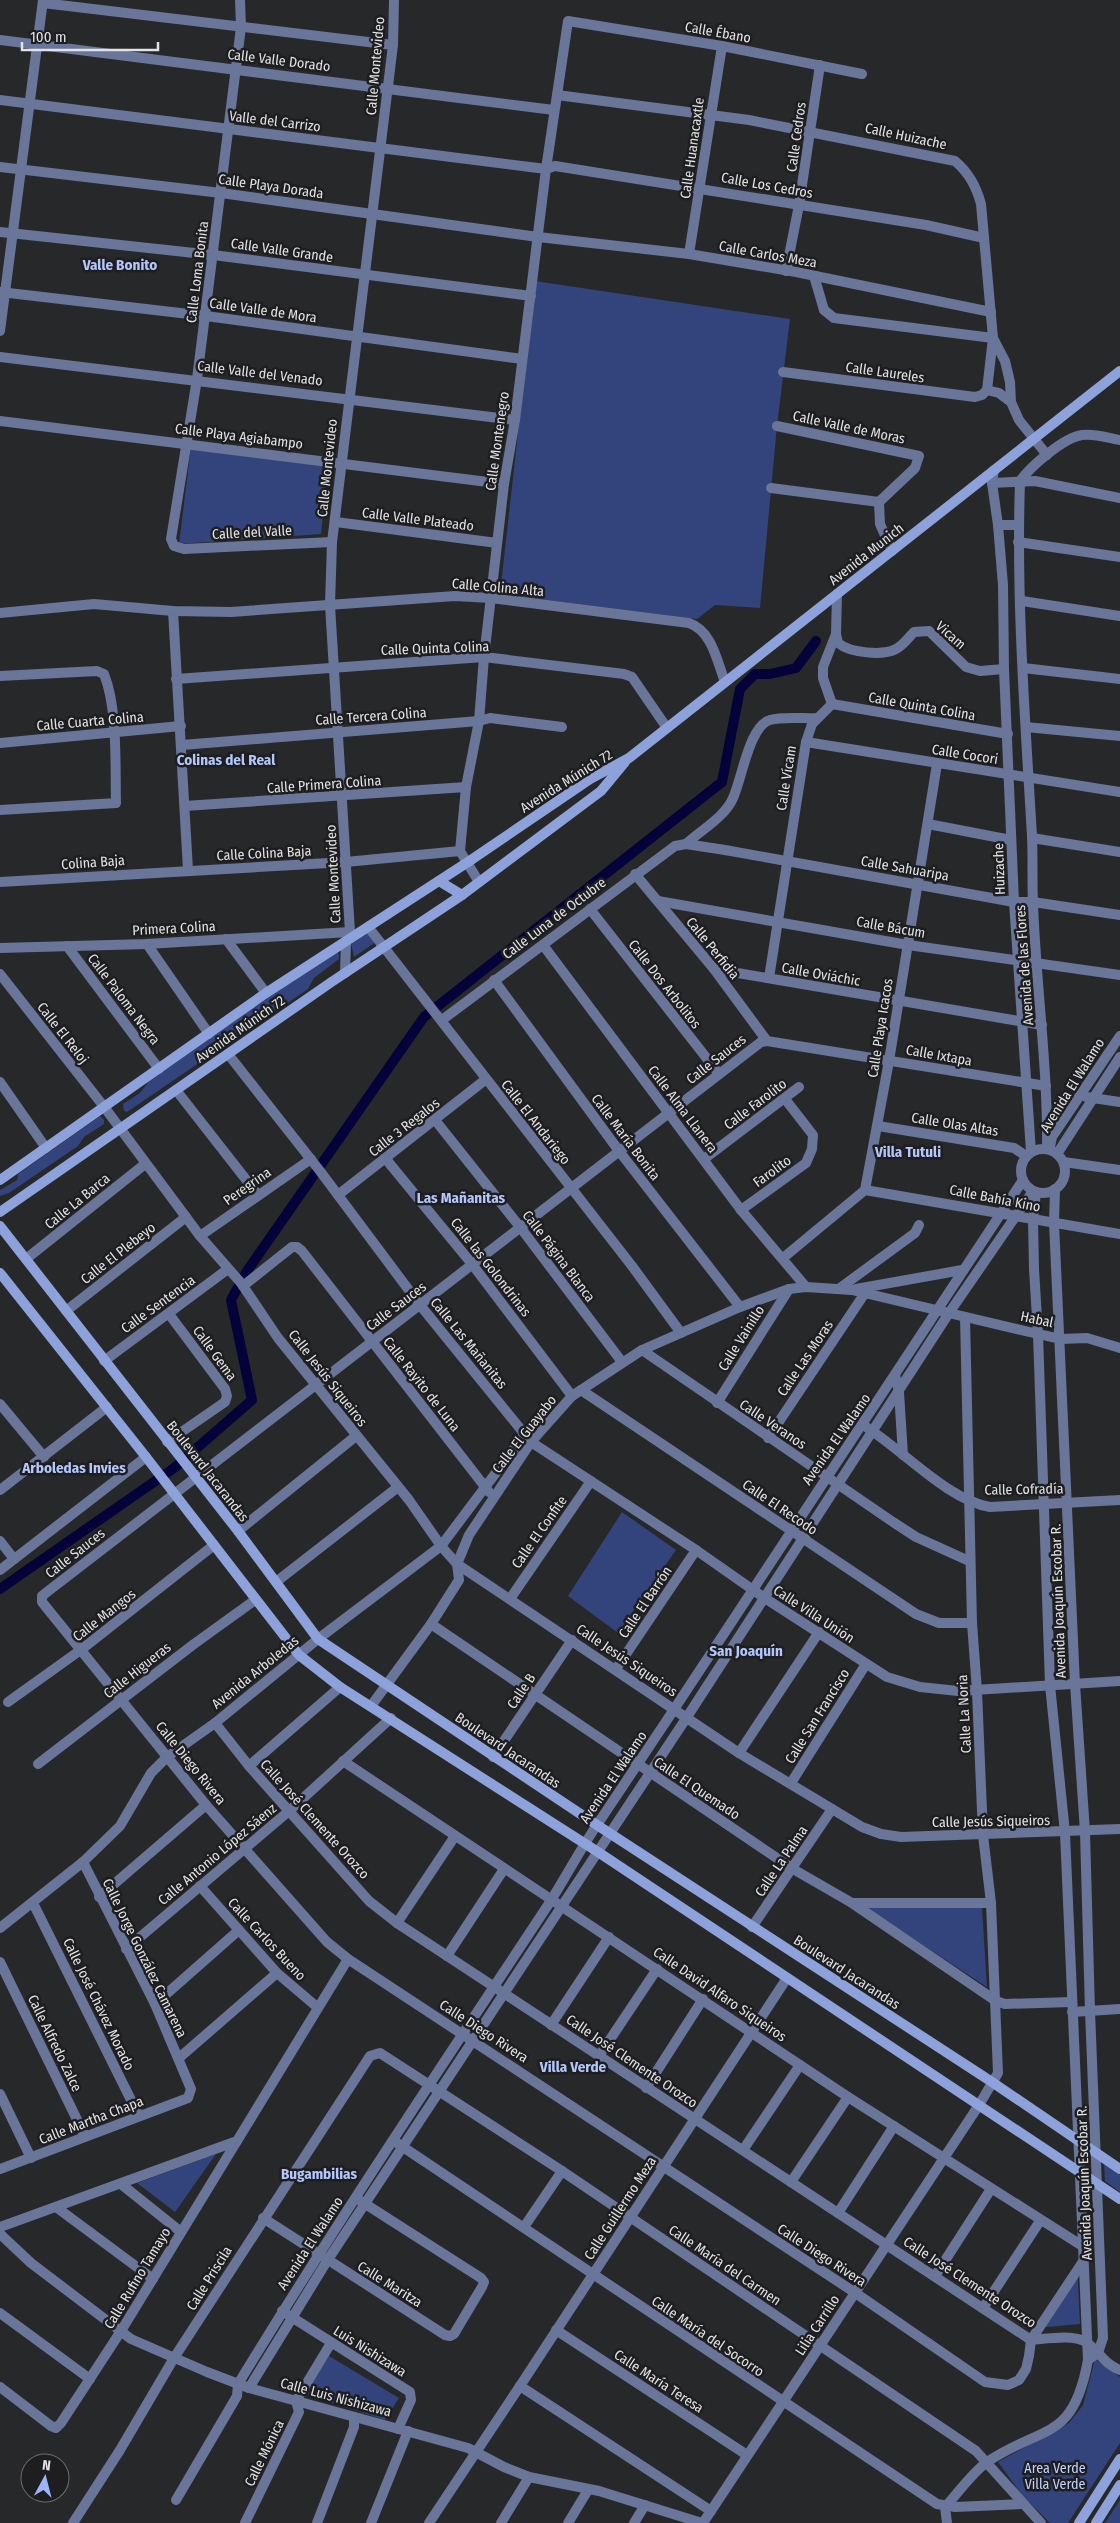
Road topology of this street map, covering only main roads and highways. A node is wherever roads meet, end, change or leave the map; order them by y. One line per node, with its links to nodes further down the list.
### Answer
1 (1120, 371): 2 (main road, Avenida Munich)
2 (628, 758): 3 (main road, Avenida Múnich 72); 4 (main road, Avenida Múnich 72)
3 (439, 881): 4 (main road); 5 (main road, Avenida Múnich 72)
4 (462, 895): 6 (main road, Avenida Múnich 72)
5 (0, 1180)
6 (0, 1212)
7 (0, 1226): 9 (main road, Boulevard Jacarandas)
8 (0, 1273): 10 (main road)
9 (1120, 2169)
10 (1120, 2199)
11 (1120, 2459): 13 (main road)
12 (1120, 2484): 14 (main road)
13 (1080, 2523)
14 (1096, 2523)

